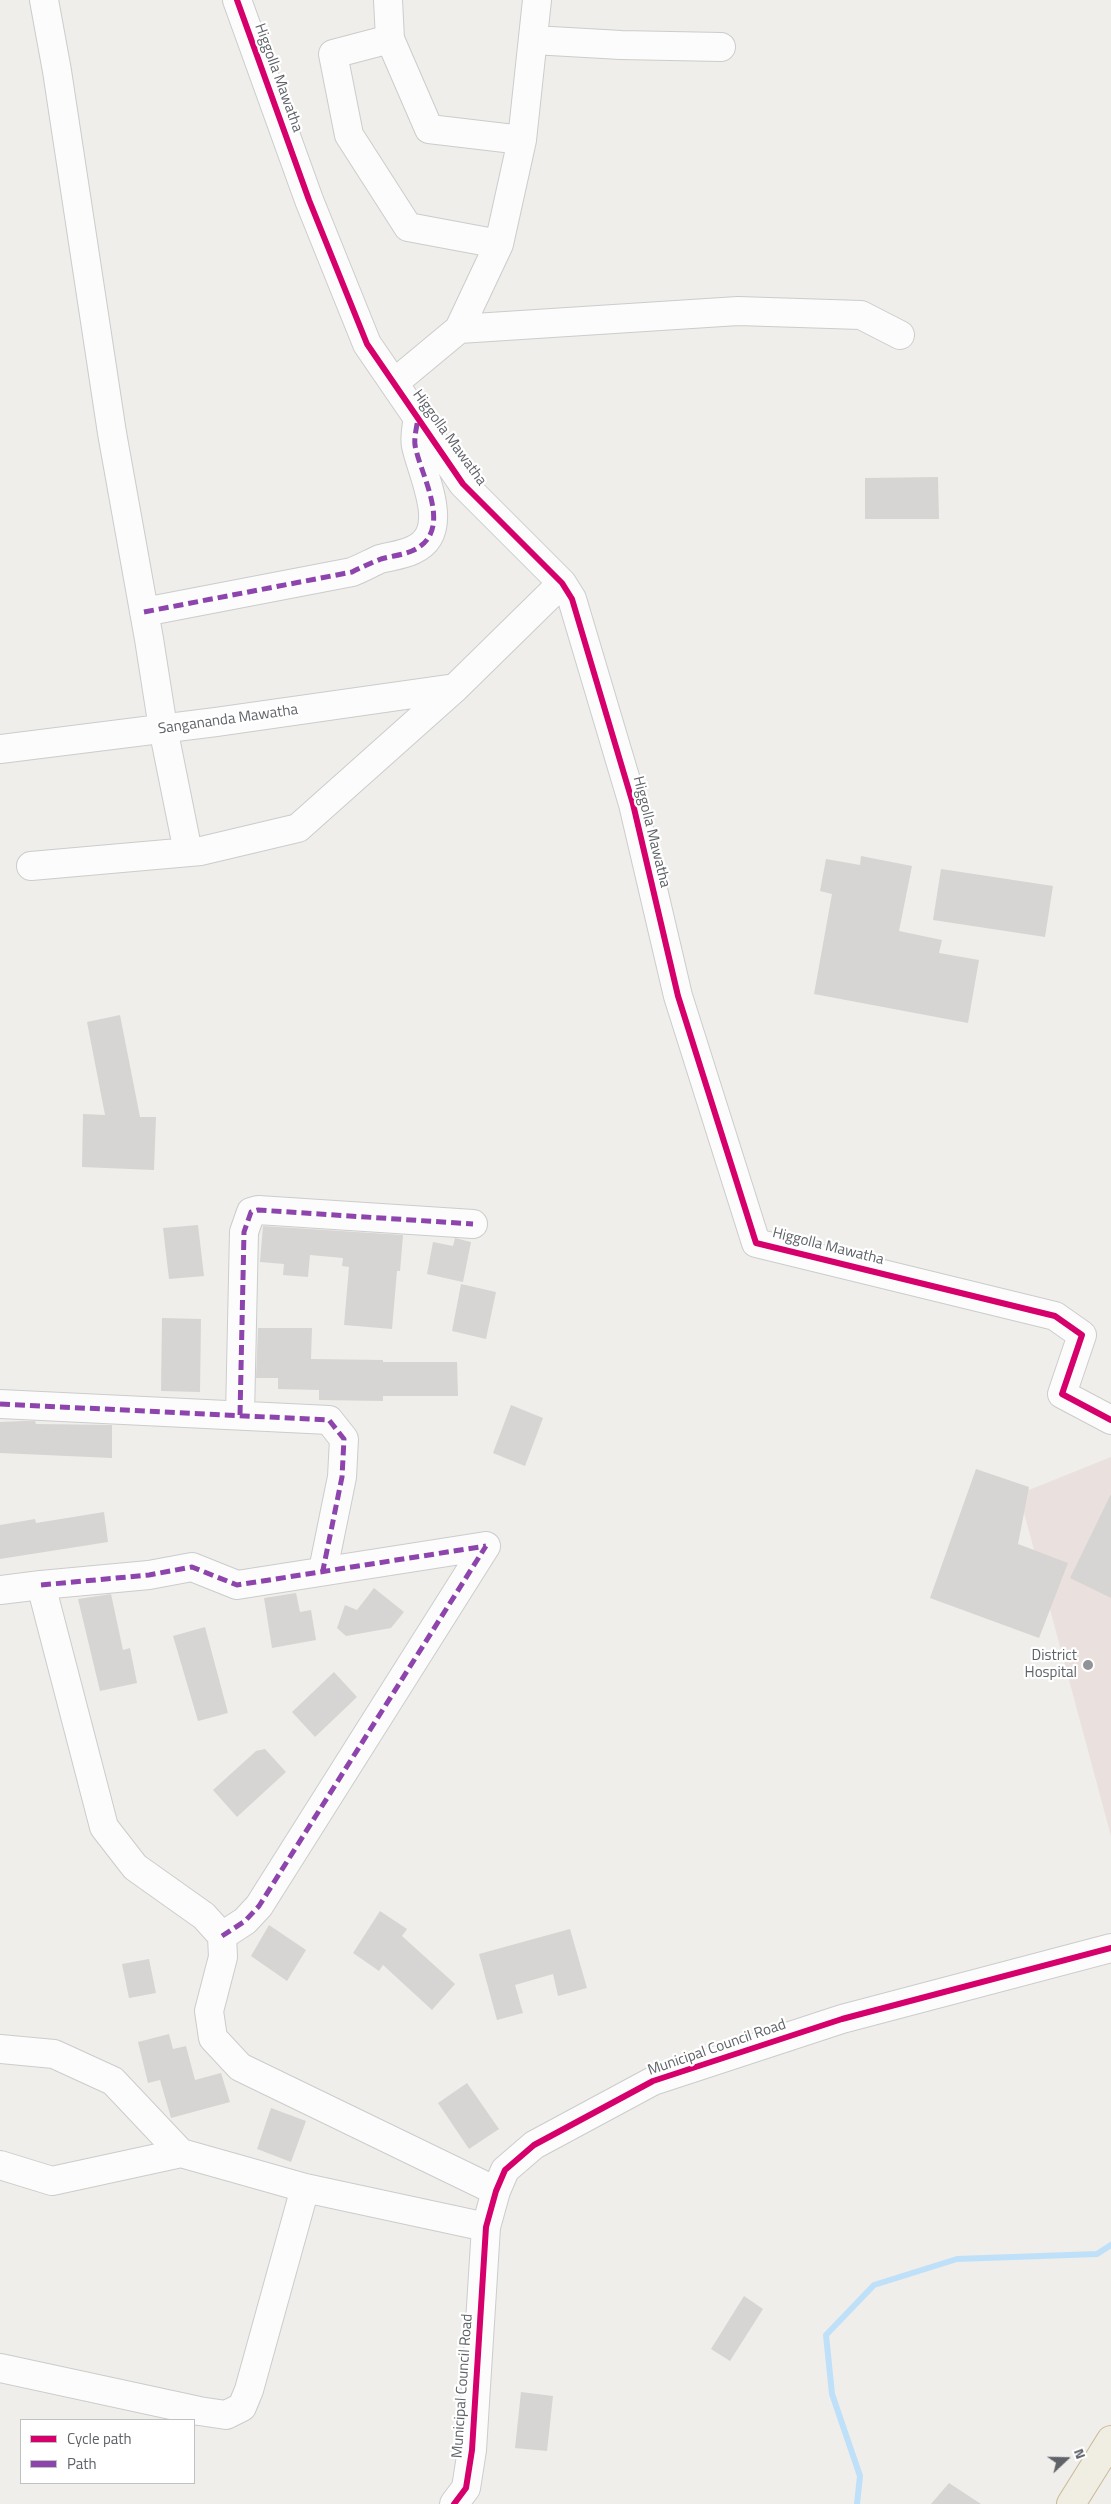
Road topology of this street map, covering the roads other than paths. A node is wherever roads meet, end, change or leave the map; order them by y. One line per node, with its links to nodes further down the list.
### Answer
1 (44, 0): 15 (street)
2 (237, 0): 12 (street, Higgolla Mawatha)
3 (388, 0): 5 (street)
4 (537, 0): 6 (street)
5 (390, 38): 8 (street); 9 (street)
6 (533, 40): 7 (street); 8 (street)
7 (721, 47)
8 (522, 140): 9 (street)
9 (499, 244): 10 (street)
10 (459, 329): 11 (street); 12 (street)
11 (900, 335)
12 (394, 383): 13 (street, Higgolla Mawatha)
13 (418, 416): 14 (street, Higgolla Mawatha); 15 (street)
14 (562, 583): 16 (street); 24 (street, Higgolla Mawatha)
15 (144, 612): 17 (street)
16 (456, 688): 17 (street, Sangananda Mawatha); 19 (street)
17 (163, 728): 18 (street, Sangananda Mawatha); 19 (street)
18 (0, 749)
19 (188, 852): 20 (street)
20 (31, 866)
21 (473, 1224): 23 (street)
22 (0, 1404): 23 (street)
23 (240, 1415): 25 (street)
24 (1111, 1420)
25 (323, 1570): 26 (street); 28 (street)
26 (41, 1585): 27 (street); 28 (street)
27 (0, 1590)
28 (222, 1936): 34 (street)
29 (1111, 1948): 34 (street, Municipal Council Road)
30 (0, 2049): 31 (street)
31 (181, 2153): 32 (street); 33 (street)
32 (0, 2165)
33 (305, 2188): 35 (street); 36 (street)
34 (496, 2191): 35 (street, Municipal Council Road)
35 (486, 2227): 38 (street, Municipal Council Road)
36 (0, 2368)
37 (1111, 2440): 39 (highway)
38 (454, 2504)
39 (1071, 2504)

